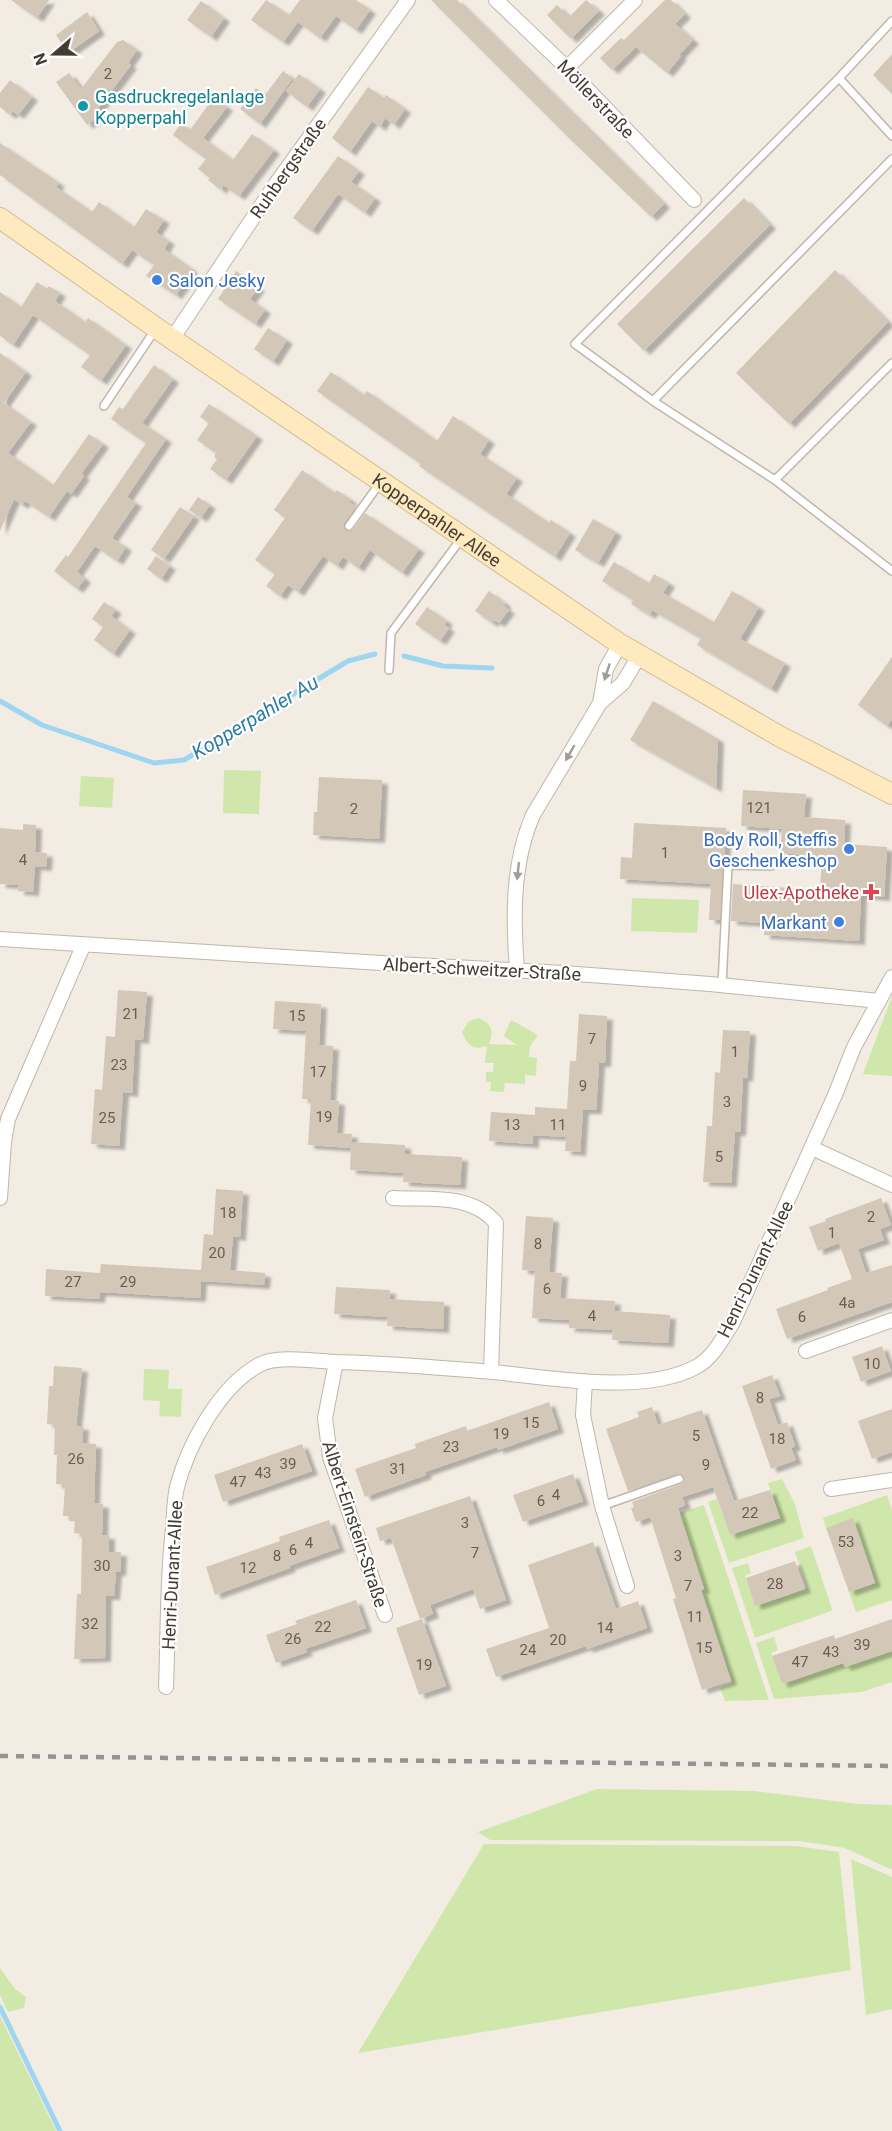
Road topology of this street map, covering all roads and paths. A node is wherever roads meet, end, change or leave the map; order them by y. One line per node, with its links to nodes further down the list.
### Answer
1 (408, 0): 11 (street, Ruhbergstraße)
2 (496, 0): 5 (street, Möllerstraße)
3 (635, 0): 5 (street)
4 (892, 21): 6 (lane)
5 (567, 68): 9 (street, Möllerstraße)
6 (839, 78): 7 (lane); 13 (lane)
7 (892, 136)
8 (892, 159): 13 (lane)
9 (694, 200)
10 (0, 218): 11 (street, Kopperpahler Allee)
11 (164, 334): 14 (lane); 16 (street, Kopperpahler Allee)
12 (892, 363): 15 (lane)
13 (653, 401): 15 (lane)
14 (104, 406)
15 (775, 480): 19 (lane)
16 (381, 481): 17 (lane); 18 (street, Kopperpahler Allee)
17 (349, 526)
18 (463, 537): 20 (street, Kopperpahler Allee); 22 (lane)
19 (892, 571)
20 (620, 644): 21 (street, Kopperpahler Allee); 23 (street, one-way to 23)
21 (639, 656): 23 (street); 24 (street, Kopperpahler Allee)
22 (389, 670)
23 (600, 703): 28 (street, one-way to 28)
24 (892, 794)
25 (771, 866): 30 (lane)
26 (0, 939): 27 (street, Albert-Schweitzer-Straße)
27 (84, 944): 28 (street, Albert-Schweitzer-Straße); 34 (street)
28 (517, 970): 30 (street, Albert-Schweitzer-Straße)
29 (892, 977): 31 (street, Henri-Dunant-Allee)
30 (722, 985): 31 (street, Albert-Schweitzer-Straße)
31 (879, 1001): 32 (street, Henri-Dunant-Allee)
32 (812, 1148): 33 (street); 40 (street, Henri-Dunant-Allee)
33 (892, 1185)
34 (0, 1198)
35 (393, 1198): 39 (street)
36 (892, 1320): 37 (street)
37 (806, 1351)
38 (336, 1362): 39 (street, Henri-Dunant-Allee); 46 (street, Albert-Einstein-Straße); 47 (street, Henri-Dunant-Allee)
39 (491, 1372): 40 (street, Henri-Dunant-Allee)
40 (585, 1381): 44 (street)
41 (679, 1479): 44 (lane)
42 (892, 1480): 43 (street)
43 (831, 1489)
44 (602, 1506): 45 (street)
45 (627, 1586)
46 (385, 1615)
47 (166, 1687)

